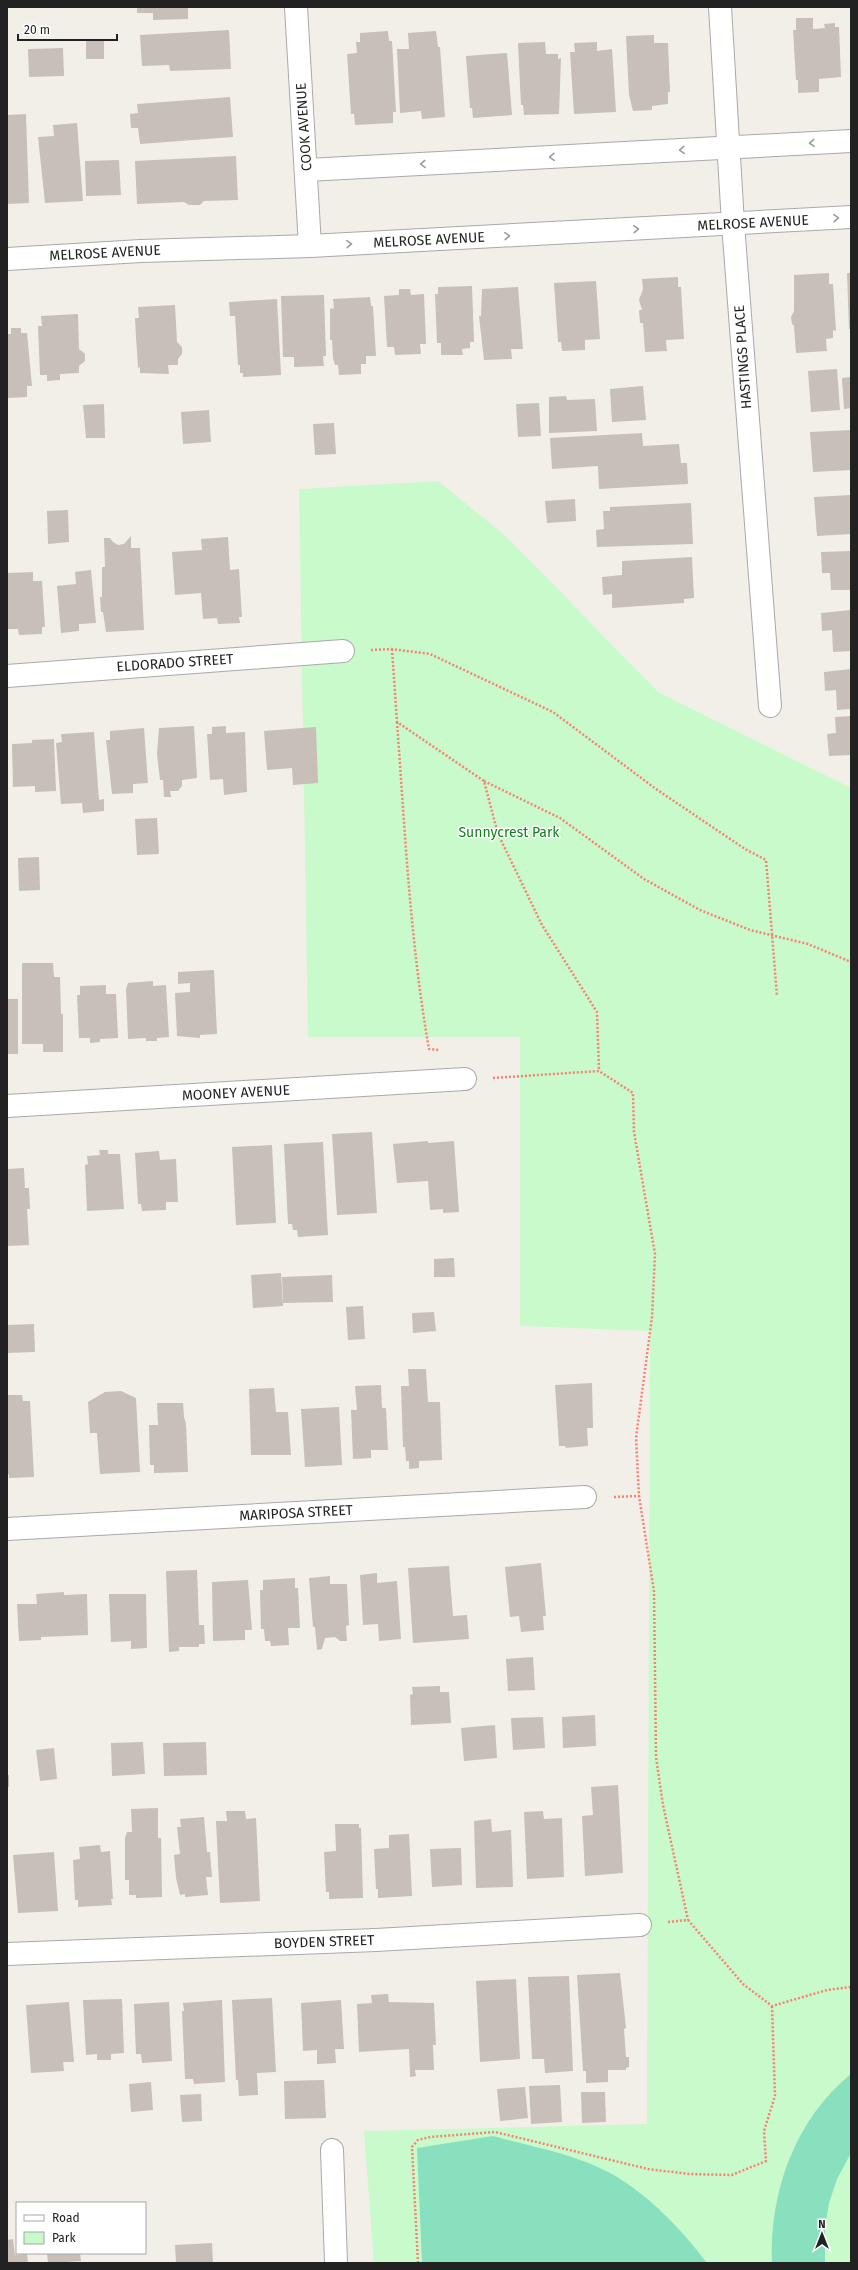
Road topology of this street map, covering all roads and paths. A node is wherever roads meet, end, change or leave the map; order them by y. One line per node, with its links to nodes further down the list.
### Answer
1 (296, 7): 5 (street, COOK AVENUE)
2 (720, 7): 4 (street, HASTINGS PLACE)
3 (851, 141): 4 (street, one-way to 4)
4 (728, 148): 5 (street, one-way to 5); 7 (street, HASTINGS PLACE)
5 (307, 170): 8 (street, COOK AVENUE)
6 (851, 217): 7 (street, MELROSE AVENUE, one-way to 6)
7 (733, 224): 8 (street, MELROSE AVENUE, one-way to 7); 13 (street, HASTINGS PLACE)
8 (310, 246): 9 (street, MELROSE AVENUE)
9 (7, 258)
10 (392, 649): 11 (path); 14 (path); 16 (path)
11 (343, 651): 12 (street, ELDORADO STREET)
12 (7, 676)
13 (770, 706)
14 (397, 722): 15 (path); 19 (path)
15 (484, 781): 16 (path); 20 (path)
16 (772, 934): 17 (path); 18 (path)
17 (851, 962)
18 (777, 996)
19 (444, 1050)
20 (599, 1071): 21 (path); 26 (path)
21 (491, 1078)
22 (465, 1079): 23 (street, MOONEY AVENUE)
23 (7, 1106)
24 (585, 1497): 25 (street, MARIPOSA STREET)
25 (7, 1529)
26 (688, 1920): 27 (path); 30 (path)
27 (640, 1924): 28 (street, BOYDEN STREET)
28 (7, 1954)
29 (851, 1987): 30 (path)
30 (772, 2006): 33 (path)
31 (332, 2150): 32 (street)
32 (336, 2263)
33 (418, 2263)

